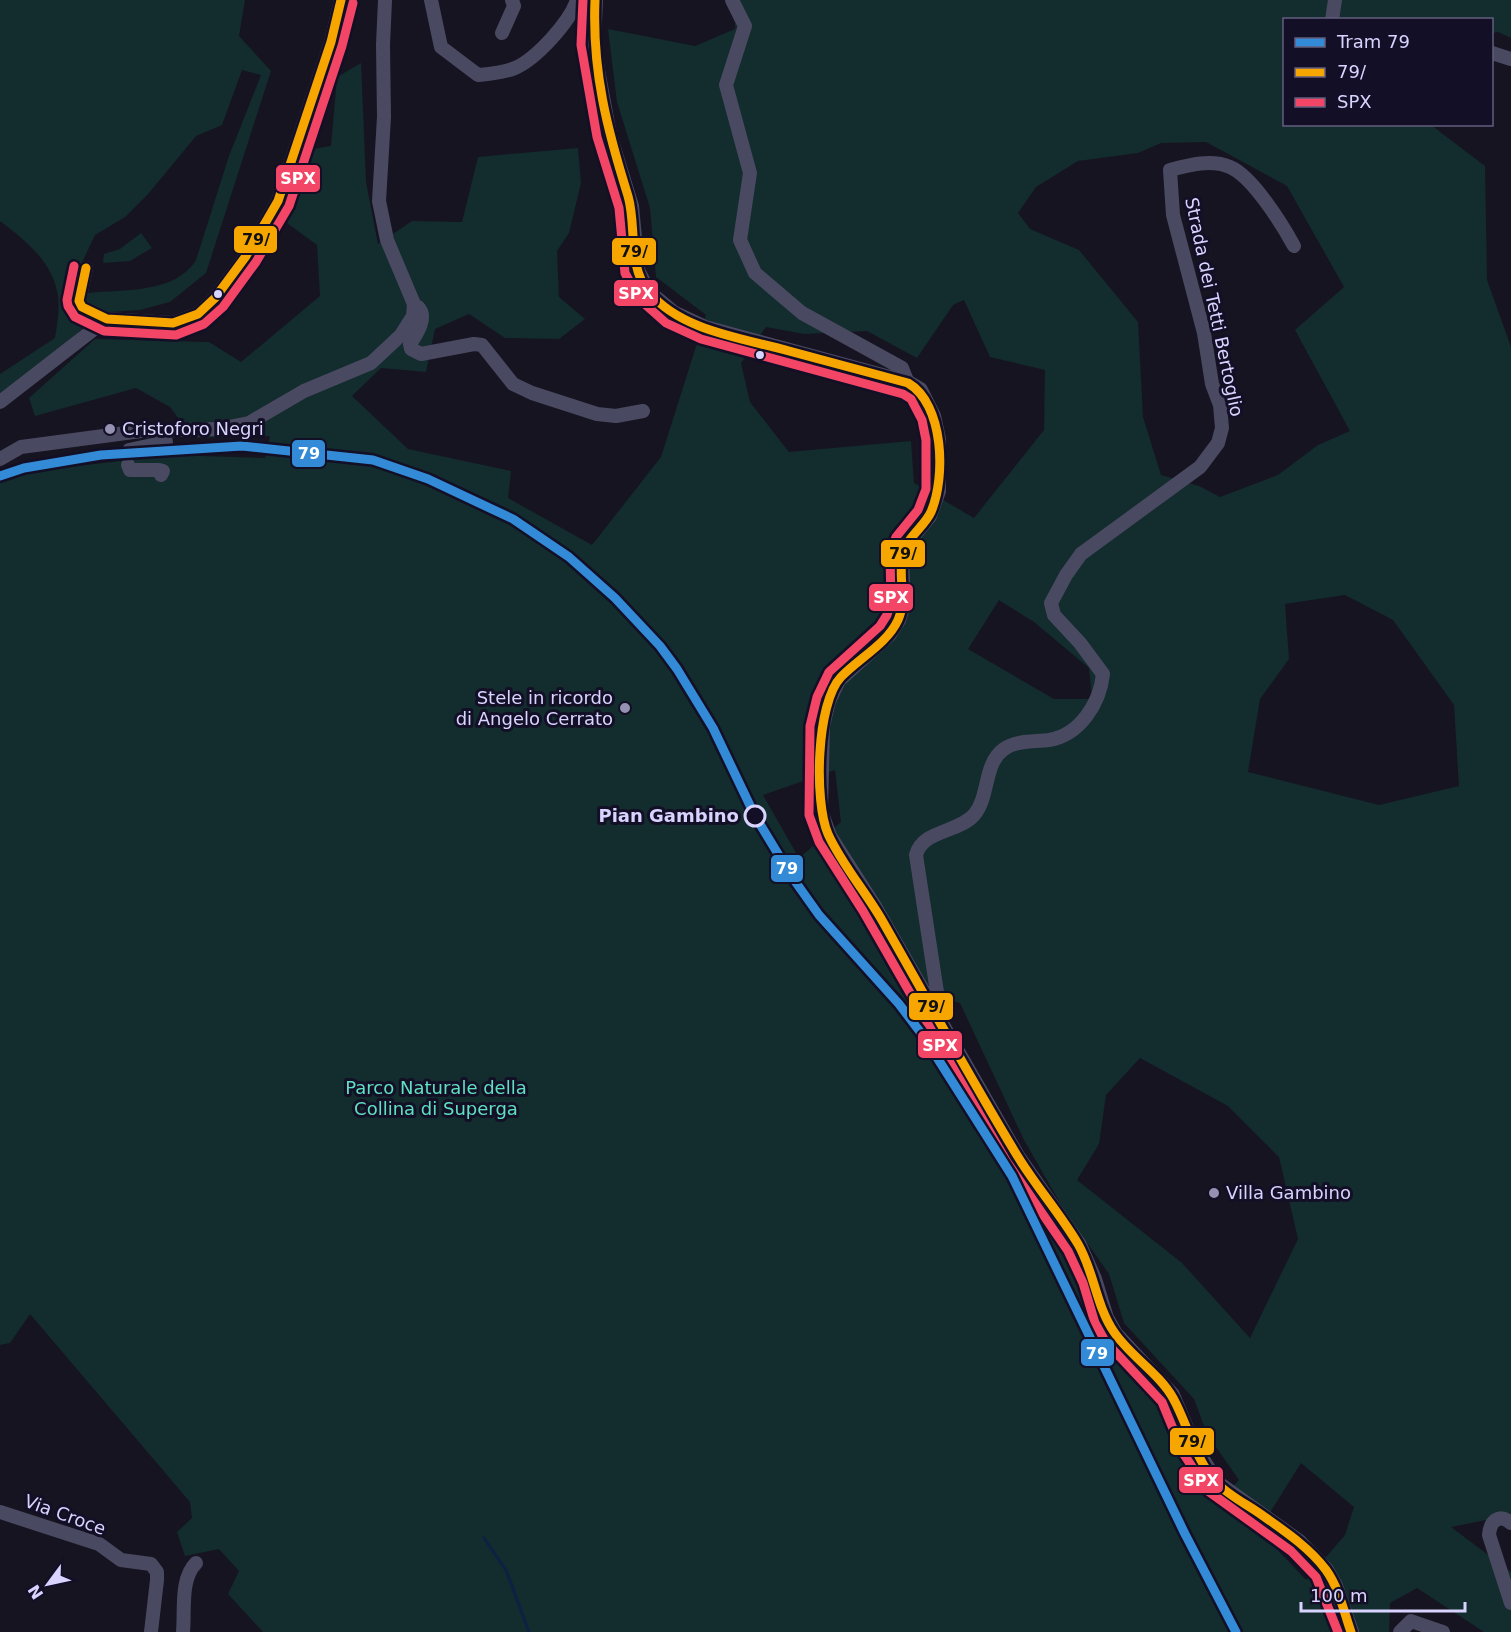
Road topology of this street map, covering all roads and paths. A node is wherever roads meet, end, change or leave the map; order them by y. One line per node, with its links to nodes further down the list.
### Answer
1 (341, 0): 16 (street)
2 (386, 0): 15 (street)
3 (431, 0): 5 (street)
4 (513, 0): 10 (street)
5 (577, 0)
6 (595, 0): 17 (street)
7 (732, 0): 17 (street)
8 (1335, 0): 9 (street)
9 (1332, 18)
10 (502, 33)
11 (1493, 54): 12 (street)
12 (1511, 59)
13 (1294, 246): 25 (street, Strada dei Tetti Bertoglio)
14 (86, 268): 16 (street)
15 (414, 304): 19 (street); 20 (street)
16 (107, 319): 18 (street)
17 (908, 382): 25 (street)
18 (0, 402)
19 (643, 411)
20 (163, 430): 21 (street); 22 (street)
21 (129, 450)
22 (0, 459)
23 (128, 465): 24 (street)
24 (161, 475)
25 (943, 1026): 32 (street)
26 (0, 1512): 30 (street, Via Croce)
27 (1511, 1523): 29 (street)
28 (196, 1563): 31 (street)
29 (1511, 1604)
30 (152, 1632)
31 (183, 1632)
32 (1351, 1632)
33 (1400, 1632): 34 (street)
34 (1443, 1632)

